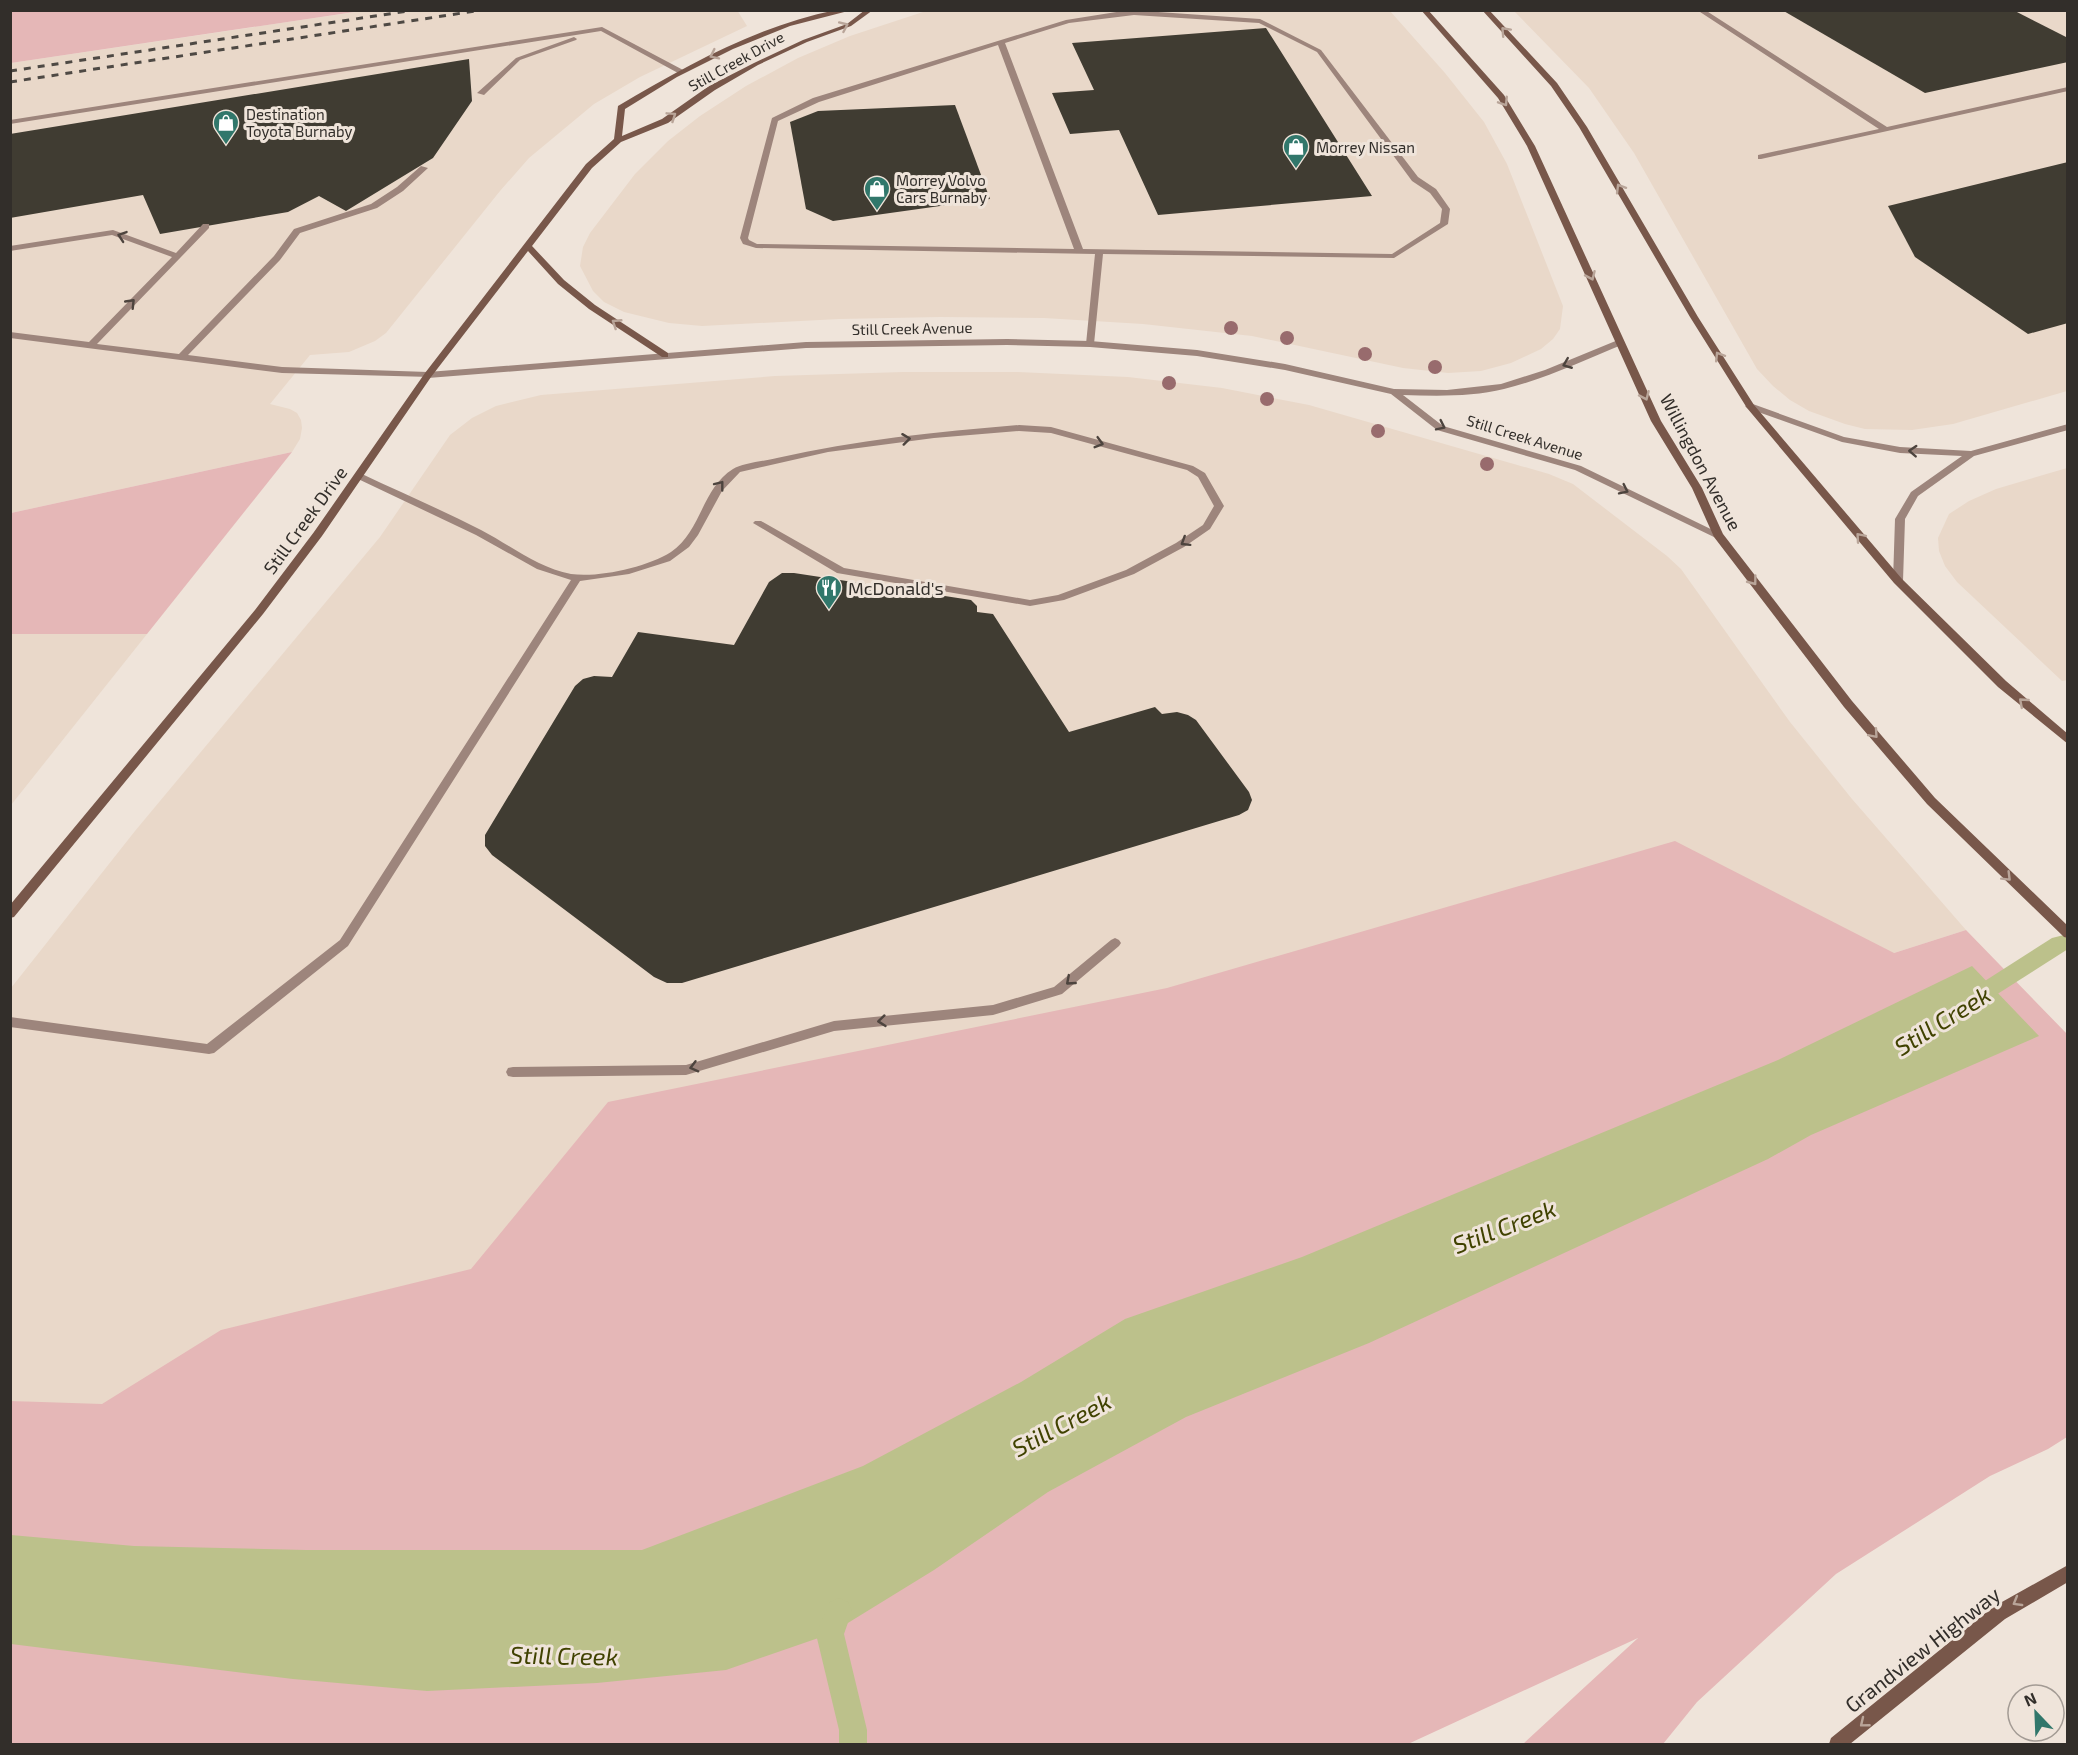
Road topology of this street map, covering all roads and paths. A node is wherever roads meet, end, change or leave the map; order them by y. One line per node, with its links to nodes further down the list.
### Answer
1 (849, 10): 9 (main road, Still Creek Drive, one-way to 9)
2 (870, 10): 14 (main road, Still Creek Drive, one-way to 2)
3 (1425, 10): 24 (main road, Willingdon Avenue, one-way to 24)
4 (1485, 10): 31 (main road, one-way to 4)
5 (1700, 10): 13 (street)
6 (1133, 12): 8 (street); 21 (street)
7 (603, 29): 9 (street); 11 (street); 12 (street)
8 (1000, 43): 20 (street); 20 (street)
9 (681, 71): 14 (main road, Still Creek Drive)
10 (2067, 89): 13 (street)
11 (481, 93)
12 (10, 122)
13 (1885, 129): 15 (street)
14 (618, 140): 18 (main road, Still Creek Drive)
15 (1761, 157)
16 (424, 168): 28 (street)
17 (206, 226): 22 (street)
18 (528, 247): 27 (main road, one-way to 18); 29 (main road, Still Creek Drive)
19 (10, 249): 22 (street, one-way to 19)
20 (1079, 250): 21 (street)
21 (1099, 251): 25 (street)
22 (177, 256): 26 (street, one-way to 22)
23 (10, 335): 26 (street, Still Creek Avenue)
24 (1621, 342): 30 (street, Still Creek Avenue, one-way to 30); 36 (main road, Willingdon Avenue, one-way to 36)
25 (1090, 344): 27 (street, Still Creek Avenue); 30 (street, Still Creek Avenue)
26 (90, 346): 28 (street, Still Creek Avenue)
27 (665, 355): 29 (street, Still Creek Avenue)
28 (180, 357): 29 (street, Still Creek Avenue)
29 (428, 375): 34 (main road, Still Creek Drive)
30 (1394, 392): 36 (street, Still Creek Avenue, one-way to 36)
31 (1750, 406): 33 (street, one-way to 31); 38 (main road, one-way to 31)
32 (2067, 427): 33 (street)
33 (1971, 454): 38 (street)
34 (359, 476): 37 (street); 40 (main road, Still Creek Drive)
35 (758, 523): 37 (street, one-way to 35)
36 (1718, 535): 41 (main road, Willingdon Avenue, one-way to 41)
37 (577, 578): 43 (street)
38 (1898, 581): 39 (main road, one-way to 38)
39 (2067, 740)
40 (10, 914)
41 (2067, 934)
42 (1114, 943): 44 (street, one-way to 44)
43 (10, 1022)
44 (513, 1072)
45 (2067, 1573): 46 (main road, Grandview Highway, one-way to 46)
46 (1837, 1744)

